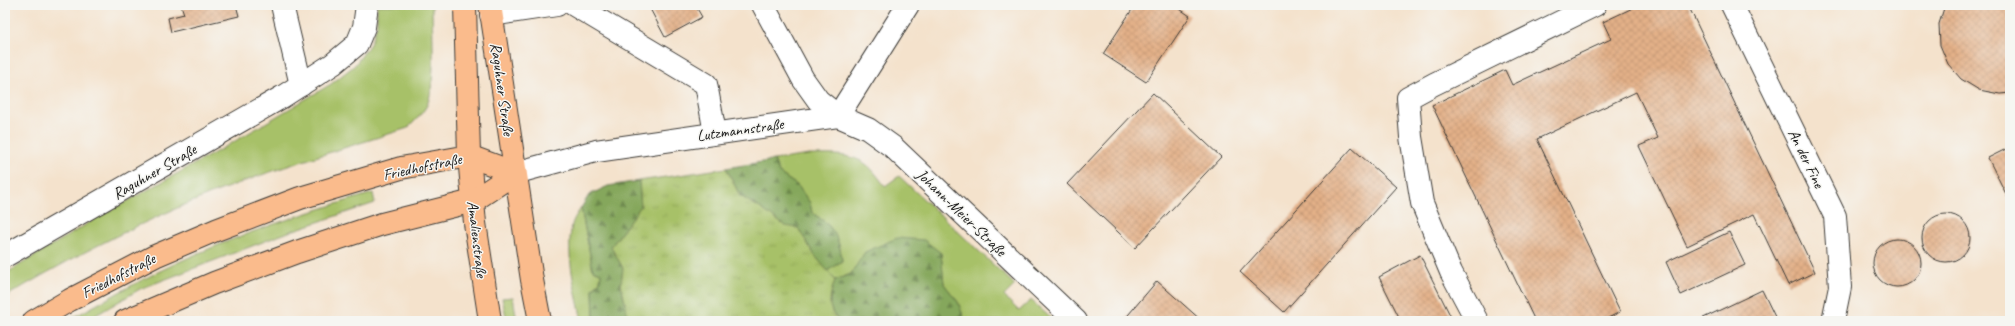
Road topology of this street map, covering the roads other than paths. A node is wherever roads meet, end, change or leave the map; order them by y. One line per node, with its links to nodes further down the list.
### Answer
1 (282, 5): 11 (street)
2 (368, 5): 11 (street, Raguhner Straße)
3 (465, 5): 14 (main road, Raguhner Straße)
4 (557, 5): 10 (street)
5 (574, 5): 13 (street)
6 (763, 5): 12 (street)
7 (908, 5): 12 (street)
8 (1596, 5): 23 (street)
9 (1732, 5): 24 (street, An der Fine)
10 (491, 10): 15 (main road, Raguhner Straße)
11 (301, 85): 17 (street, Raguhner Straße)
12 (838, 116): 13 (street, Lutzmannstraße); 22 (street, Johann-Meier-Straße)
13 (715, 133): 15 (street, Lutzmannstraße)
14 (469, 156): 15 (main road, Friedhofstraße); 16 (main road, Amalienstraße); 18 (main road, Friedhofstraße)
15 (515, 173): 16 (main road); 21 (main road)
16 (473, 201): 19 (main road); 20 (main road, Amalienstraße)
17 (5, 256)
18 (34, 321)
19 (125, 321)
20 (490, 321)
21 (540, 321)
22 (1076, 321)
23 (1477, 321)
24 (1833, 321)

